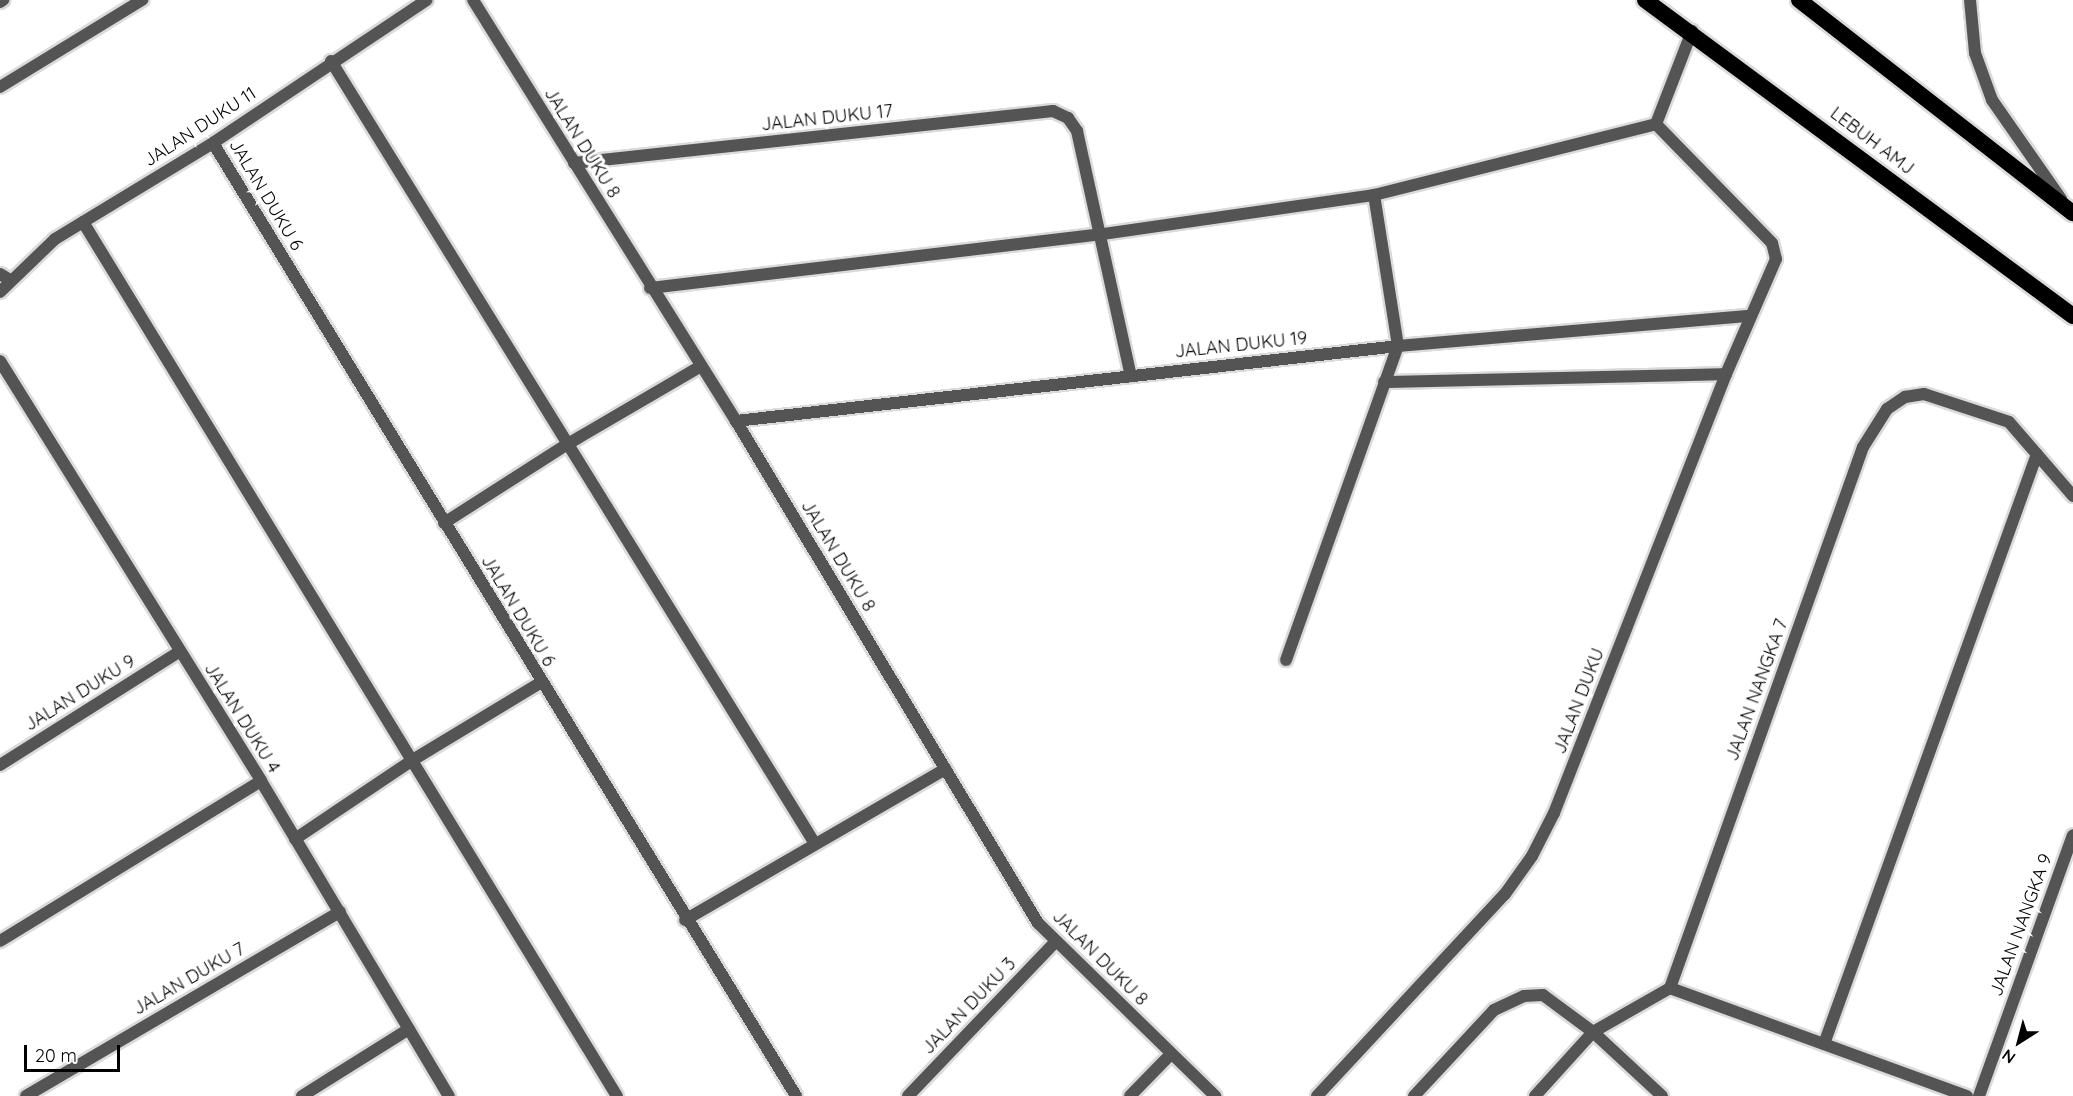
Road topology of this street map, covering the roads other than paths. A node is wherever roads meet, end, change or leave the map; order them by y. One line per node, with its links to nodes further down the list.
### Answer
1 (142, 0): 9 (street)
2 (427, 0): 8 (street, JALAN DUKU 11)
3 (473, 0): 12 (street, JALAN DUKU 8)
4 (1645, 0): 7 (highway, LEBUH AMJ)
5 (1799, 0): 14 (highway)
6 (1970, 0): 14 (street)
7 (1692, 31): 10 (street); 21 (highway, LEBUH AMJ)
8 (331, 61): 11 (street, JALAN DUKU 11); 29 (street)
9 (0, 87)
10 (1656, 124): 13 (street); 20 (street, JALAN DUKU)
11 (213, 143): 15 (street, JALAN DUKU 11); 32 (street, JALAN DUKU 6)
12 (574, 164): 16 (street, JALAN DUKU 17); 18 (street, JALAN DUKU 8)
13 (1374, 195): 16 (street); 22 (street)
14 (2070, 210)
15 (83, 222): 17 (street, JALAN DUKU 11); 36 (street)
16 (1103, 234): 18 (street); 26 (street)
17 (5, 277): 19 (street, JALAN DUKU 11)
18 (650, 288): 24 (street, JALAN DUKU 8)
19 (0, 292)
20 (1750, 316): 22 (street, JALAN DUKU 19); 25 (street, JALAN DUKU)
21 (2073, 316)
22 (1398, 346): 26 (street, JALAN DUKU 19); 27 (street)
23 (0, 361): 33 (street, JALAN DUKU 4)
24 (701, 366): 28 (street, JALAN DUKU 8); 29 (street)
25 (1725, 374): 27 (street); 60 (street, JALAN DUKU)
26 (1131, 375): 28 (street, JALAN DUKU 19)
27 (1384, 382): 34 (street)
28 (736, 421): 38 (street, JALAN DUKU 8)
29 (566, 445): 32 (street); 42 (street)
30 (2037, 454): 31 (street); 47 (street, JALAN NANGKA 7); 50 (street)
31 (2073, 496)
32 (444, 523): 35 (street, JALAN DUKU 6)
33 (179, 652): 37 (street, JALAN DUKU 9); 39 (street, JALAN DUKU 4)
34 (1286, 660)
35 (540, 683): 36 (street); 44 (street, JALAN DUKU 6)
36 (411, 761): 41 (street); 55 (street)
37 (0, 765)
38 (945, 769): 42 (street); 46 (street, JALAN DUKU 8)
39 (261, 781): 41 (street, JALAN DUKU 4); 45 (street)
40 (2073, 835): 65 (street, JALAN NANGKA 9)
41 (295, 839): 43 (street, JALAN DUKU 4)
42 (814, 842): 44 (street)
43 (340, 912): 48 (street, JALAN DUKU 4); 52 (street, JALAN DUKU 7)
44 (685, 920): 56 (street, JALAN DUKU 6)
45 (0, 941)
46 (1056, 941): 51 (street, JALAN DUKU 8); 57 (street, JALAN DUKU 3)
47 (1670, 988): 49 (street); 50 (street)
48 (409, 1029): 53 (street); 54 (street, JALAN DUKU 4)
49 (1593, 1032): 61 (street); 62 (street); 63 (street)
50 (1824, 1044): 64 (street)
51 (1172, 1054): 58 (street); 59 (street, JALAN DUKU 8)
52 (26, 1096)
53 (302, 1096)
54 (449, 1096)
55 (617, 1096)
56 (796, 1096)
57 (908, 1096)
58 (1130, 1096)
59 (1215, 1096)
60 (1317, 1096)
61 (1414, 1096)
62 (1535, 1096)
63 (1662, 1096)
64 (1966, 1096)
65 (1979, 1096)

